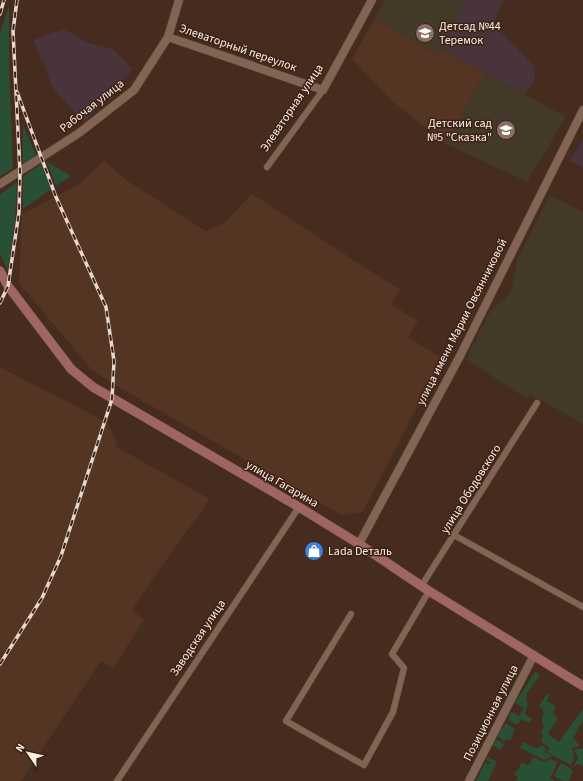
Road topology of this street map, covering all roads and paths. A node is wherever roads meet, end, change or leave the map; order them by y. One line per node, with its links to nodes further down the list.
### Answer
1 (179, 0): 3 (street, Рабочая улица)
2 (372, 0): 4 (street, Элеваторная улица)
3 (168, 37): 4 (street, Элеваторный переулок); 7 (street, Рабочая улица)
4 (323, 90): 6 (street, Элеваторная улица)
5 (583, 110): 12 (street, улица имени Марии Овсянниковой)
6 (267, 167)
7 (0, 184)
8 (0, 271): 10 (main road, улица Гагарина)
9 (537, 403): 11 (street, улица Ободовского)
10 (299, 507): 12 (main road, улица Гагарина); 18 (street, Заводская улица)
11 (454, 535): 13 (street, улица Ободовского); 14 (street)
12 (359, 544): 13 (main road, улица Гагарина)
13 (426, 588): 15 (street, улица Ободовского); 16 (main road, улица Гагарина)
14 (583, 607)
15 (351, 614)
16 (534, 655): 17 (main road, улица Гагарина); 19 (street, Позиционная улица)
17 (583, 686)
18 (117, 781)
19 (469, 781)

